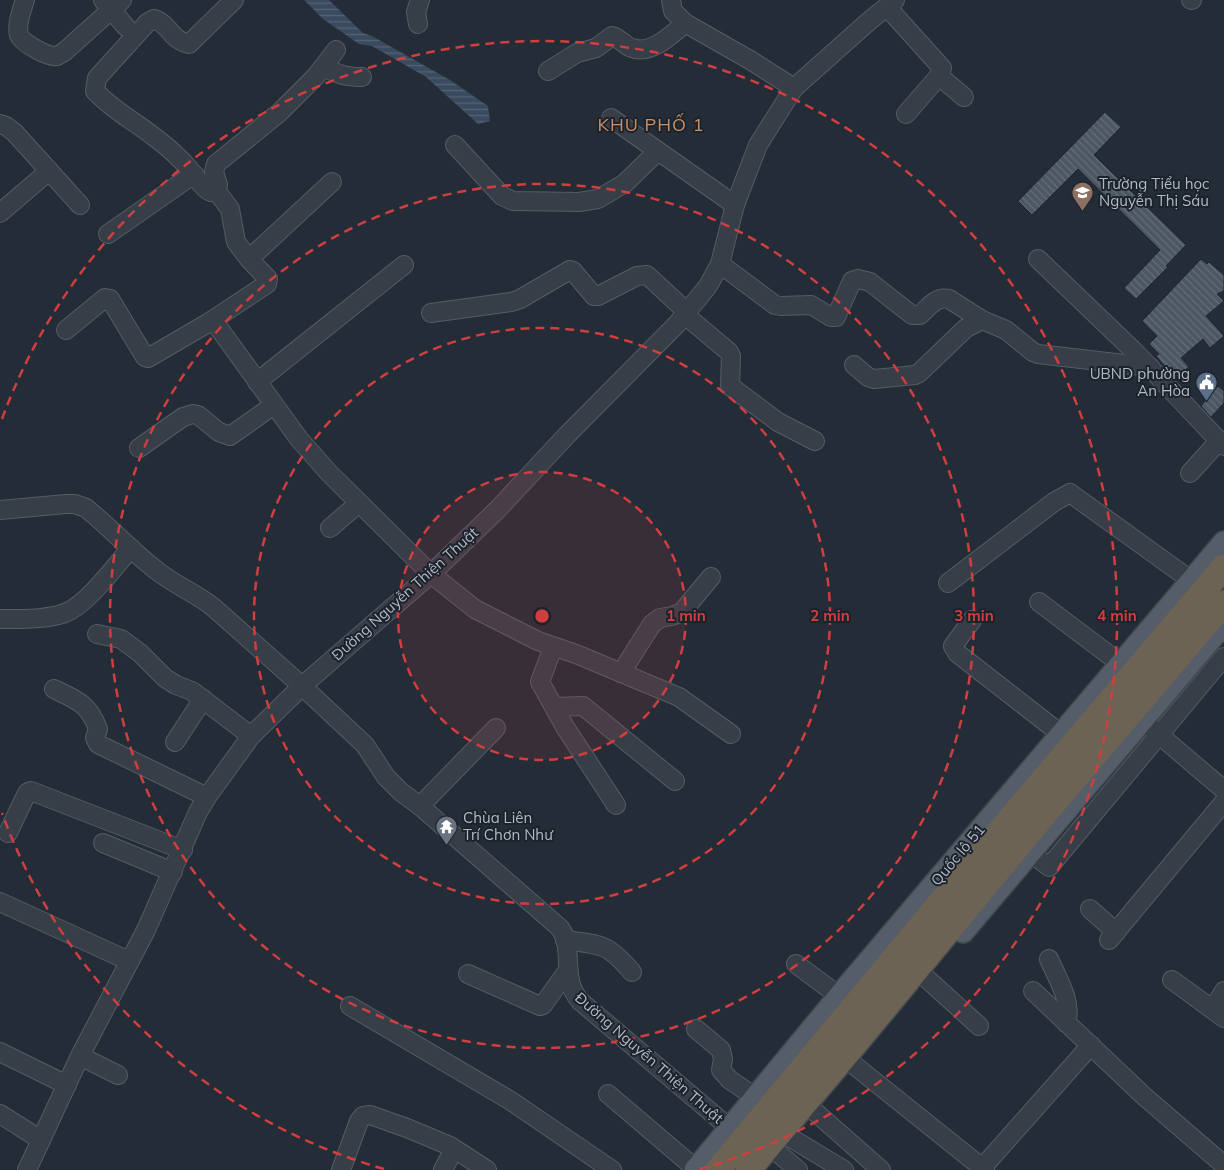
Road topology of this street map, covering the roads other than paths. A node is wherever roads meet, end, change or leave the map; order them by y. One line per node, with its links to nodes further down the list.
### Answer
1 (234, 0): 23 (street)
2 (420, 0): 8 (street)
3 (671, 0): 7 (street)
4 (26, 1): 5 (street)
5 (112, 3): 9 (street)
6 (891, 3): 13 (street); 15 (street, Đường Nguyễn Thiện Thuật)
7 (685, 23): 12 (street); 15 (street)
8 (418, 24)
9 (126, 27)
10 (336, 50): 11 (street)
11 (323, 67): 14 (street); 25 (street)
12 (548, 71)
13 (939, 76): 16 (street); 17 (street)
14 (362, 77)
15 (794, 88): 27 (street, Đường Nguyễn Thiện Thuật)
16 (964, 98)
17 (906, 114)
18 (611, 118): 21 (street)
19 (0, 124): 22 (street)
20 (455, 145): 21 (street)
21 (658, 151): 27 (street)
22 (49, 170): 26 (street); 28 (street)
23 (194, 174): 25 (street); 29 (street)
24 (332, 182): 30 (street)
25 (215, 189): 30 (street)
26 (80, 205)
27 (735, 205): 32 (street, Đường Nguyễn Thiện Thuật)
28 (0, 213)
29 (108, 234)
30 (249, 259): 36 (street)
31 (1038, 259): 40 (street)
32 (720, 264): 35 (street, Đường Nguyễn Thiện Thuật); 37 (street)
33 (404, 265): 41 (street)
34 (431, 313): 35 (street)
35 (686, 313): 43 (street); 53 (street, Đường Nguyễn Thiện Thuật)
36 (212, 320): 38 (street); 41 (street)
37 (982, 320): 39 (street); 40 (street)
38 (66, 330)
39 (854, 365)
40 (1150, 367): 44 (street)
41 (257, 382): 42 (street)
42 (274, 405): 45 (street); 47 (street)
43 (816, 440)
44 (1222, 444): 46 (street)
45 (139, 448)
46 (1190, 473)
47 (359, 503): 49 (street); 53 (street)
48 (0, 510): 51 (street)
49 (330, 528)
50 (1224, 542): 56 (main road, Quốc lộ 51)
51 (131, 548): 58 (street); 66 (street)
52 (1224, 567): 56 (highway, Quốc lộ 51)
53 (431, 574): 62 (street); 66 (street, Đường Nguyễn Thiện Thuật)
54 (711, 577): 65 (street)
55 (948, 582): 56 (street)
56 (1206, 591): 64 (main road, Quốc lộ 51); 80 (highway, Quốc lộ 51); 111 (highway, Quốc lộ 51)
57 (1039, 602): 64 (street)
58 (0, 619)
59 (972, 620): 73 (street)
60 (1224, 624): 70 (main road, Quốc lộ 51)
61 (97, 634): 68 (street)
62 (554, 646): 65 (street); 69 (street)
63 (1224, 657): 74 (street)
64 (1121, 664): 73 (main road, Quốc lộ 51)
65 (621, 672): 72 (street)
66 (302, 686): 75 (street); 83 (street, Đường Nguyễn Thiện Thuật)
67 (54, 689): 79 (street)
68 (203, 699): 75 (street); 76 (street)
69 (554, 707): 77 (street); 82 (street)
70 (1142, 720): 74 (street); 87 (main road, Quốc lộ 51)
71 (496, 728): 83 (street)
72 (731, 734)
73 (1061, 734): 80 (main road, Quốc lộ 51)
74 (1159, 735): 78 (street); 87 (street)
75 (251, 736): 79 (street)
76 (175, 742)
77 (675, 781)
78 (1224, 790)
79 (207, 797): 86 (street)
80 (1014, 802): 102 (main road, Quốc lộ 51); 118 (highway, Quốc lộ 51)
81 (1224, 802): 90 (street)
82 (616, 805)
83 (420, 806): 91 (street, Đường Nguyễn Thiện Thuật)
84 (8, 833): 86 (street)
85 (103, 842): 88 (street)
86 (183, 850): 88 (street)
87 (1030, 852): 98 (main road, Quốc lộ 51)
88 (173, 872): 93 (street)
89 (0, 902): 93 (street)
90 (1090, 909)
91 (565, 940): 95 (street, Đường Nguyễn Thiện Thuật); 96 (street)
92 (1049, 959): 105 (street)
93 (129, 961): 110 (street)
94 (796, 964): 102 (street)
95 (568, 970): 97 (street); 118 (street, Đường Nguyễn Thiện Thuật)
96 (632, 972)
97 (468, 974)
98 (925, 977): 106 (street); 111 (main road, Quốc lộ 51)
99 (1172, 980): 104 (street)
100 (1224, 991): 104 (street)
101 (1034, 992): 105 (street)
102 (839, 996): 115 (main road, Quốc lộ 51)
103 (350, 1006): 128 (street)
104 (1219, 1014)
105 (1066, 1023): 108 (street)
106 (979, 1026)
107 (696, 1029): 115 (street)
108 (1091, 1045): 122 (street); 123 (street)
109 (0, 1052): 113 (street)
110 (80, 1056): 112 (street); 113 (street)
111 (848, 1061): 116 (main road, Quốc lộ 51); 123 (street); 130 (highway, Quốc lộ 51)
112 (118, 1075)
113 (67, 1084): 119 (street)
114 (608, 1094): 129 (street)
115 (754, 1097): 118 (main road, Quốc lộ 51)
116 (814, 1110): 120 (main road, Quốc lộ 51); 134 (street)
117 (0, 1114): 119 (street)
118 (737, 1133): 129 (highway, Quốc lộ 51)
119 (41, 1140): 124 (street)
120 (784, 1146): 131 (main road, Quốc lộ 51); 132 (street); 133 (street)
121 (454, 1149): 125 (street); 126 (street); 127 (street)
122 (1224, 1165)
123 (984, 1169)
124 (27, 1170)
125 (342, 1170)
126 (443, 1170)
127 (487, 1170)
128 (612, 1170)
129 (703, 1170)
130 (748, 1170)
131 (764, 1170)
132 (798, 1170)
133 (844, 1170)
134 (881, 1170)

